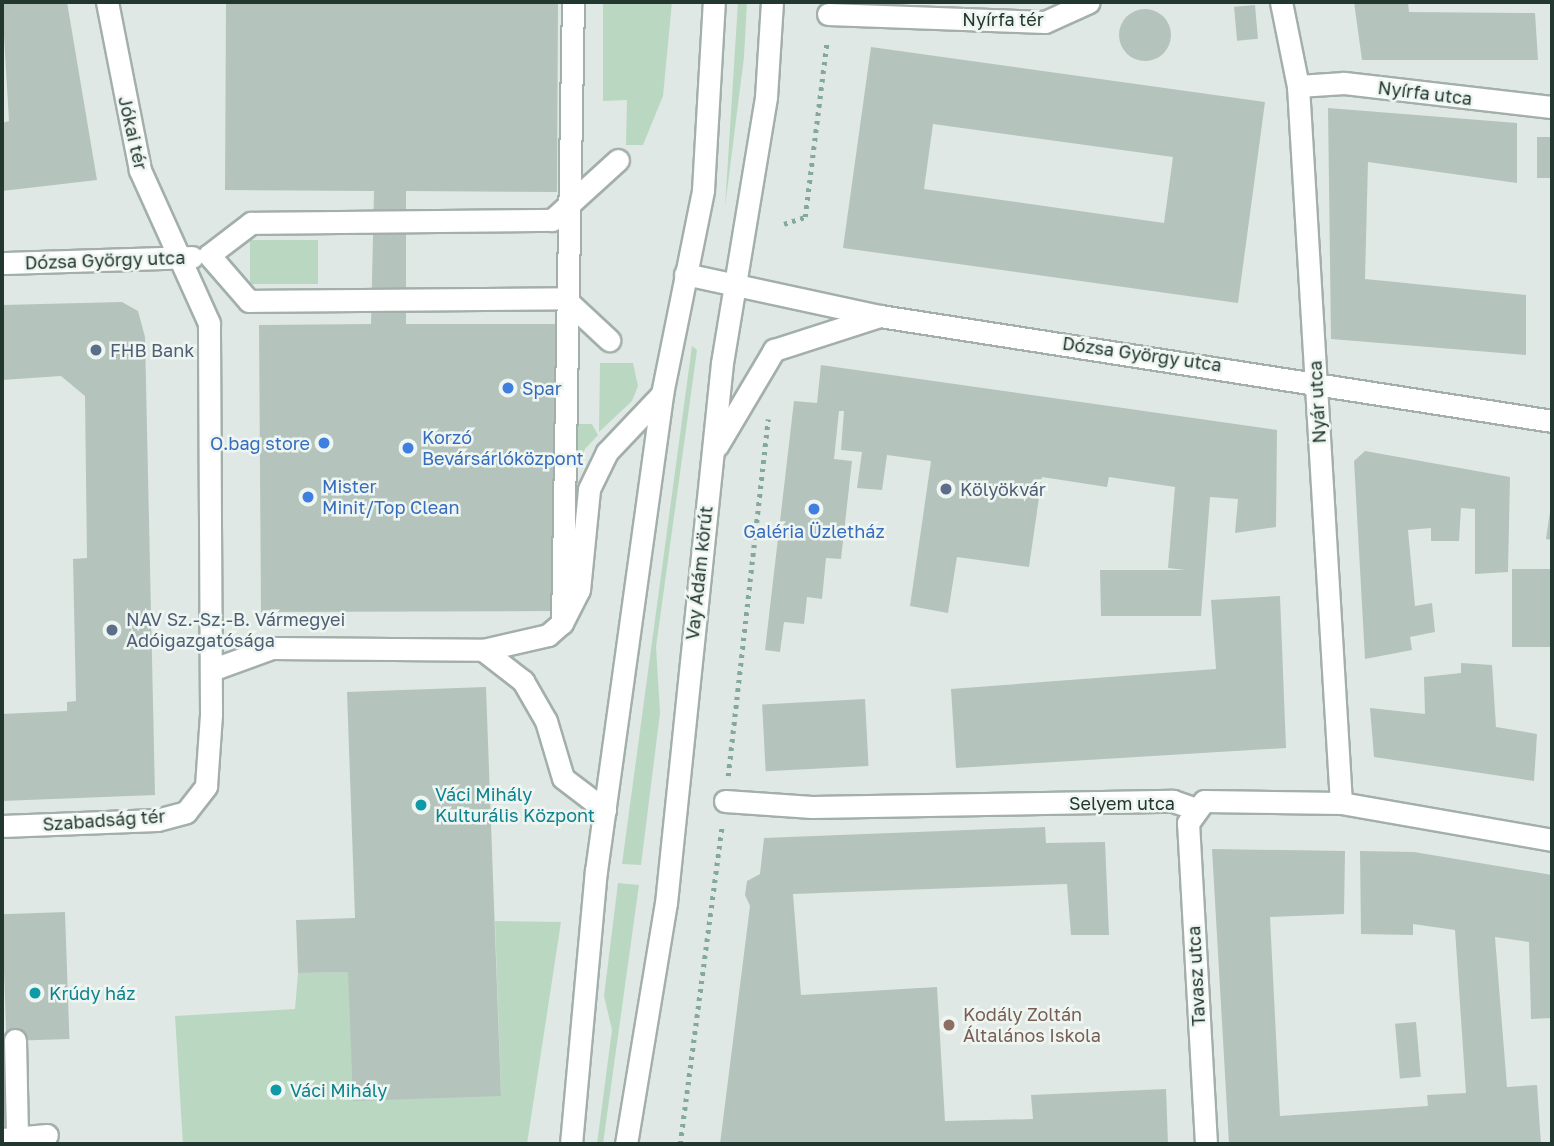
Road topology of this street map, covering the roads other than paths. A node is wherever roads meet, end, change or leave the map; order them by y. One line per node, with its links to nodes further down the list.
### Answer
1 (107, 2): 13 (street, Jókai tér)
2 (573, 2): 11 (street)
3 (714, 2): 15 (street)
4 (772, 2): 16 (street, Vay Ádám körút)
5 (1090, 2): 7 (street, Nyírfa tér)
6 (1281, 2): 8 (street, Nyár utca)
7 (828, 14)
8 (1298, 86): 9 (street, Nyírfa utca); 20 (street, Nyár utca)
9 (1552, 107)
10 (618, 160): 11 (street)
11 (567, 201): 12 (street); 17 (street)
12 (209, 256): 13 (street, Dózsa György utca); 17 (street)
13 (181, 258): 14 (street, Dózsa György utca); 26 (street, Jókai tér)
14 (2, 263)
15 (685, 274): 16 (street, Dózsa György utca); 21 (street)
16 (734, 281): 18 (street, Dózsa György utca); 23 (street, Vay Ádám körút)
17 (564, 298): 19 (street); 24 (street)
18 (880, 316): 20 (street, Dózsa György utca); 23 (street)
19 (609, 340)
20 (1315, 381): 22 (street, Dózsa György utca); 28 (street, Nyár utca)
21 (662, 394): 24 (street); 29 (street)
22 (1552, 421)
23 (711, 457): 37 (street, Vay Ádám körút)
24 (562, 623): 25 (street)
25 (483, 650): 26 (street); 29 (street)
26 (211, 670): 31 (street, Szabadság tér)
27 (725, 801): 30 (street, Selyem utca)
28 (1341, 803): 30 (street, Selyem utca); 32 (street, Selyem utca)
29 (605, 810): 36 (street)
30 (1196, 810): 38 (street, Tavasz utca)
31 (2, 826)
32 (1552, 840)
33 (15, 1040): 35 (street)
34 (47, 1135): 35 (street)
35 (9, 1139)
36 (571, 1144)
37 (626, 1144)
38 (1206, 1144)

